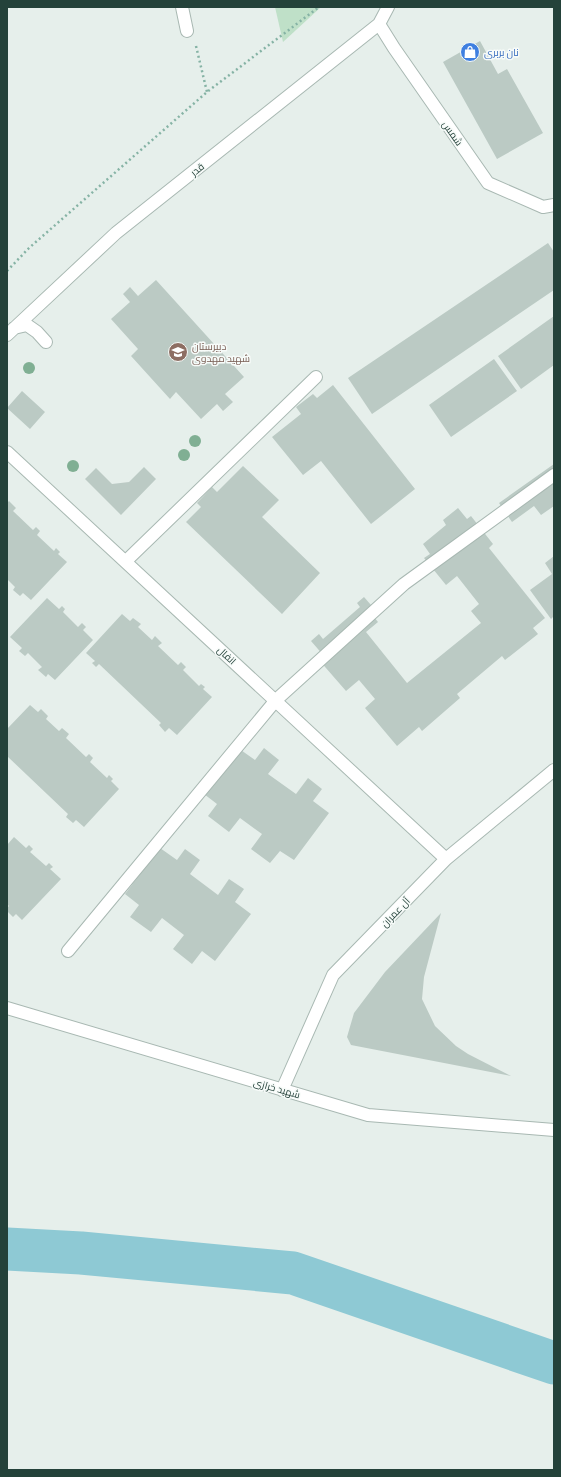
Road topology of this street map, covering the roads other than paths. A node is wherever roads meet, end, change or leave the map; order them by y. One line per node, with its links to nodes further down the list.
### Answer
1 (182, 7): 4 (street)
2 (388, 7): 3 (street, قدر)
3 (379, 24): 5 (street, شمس); 6 (street, قدر)
4 (187, 32)
5 (554, 206)
6 (11, 331): 7 (street)
7 (46, 342)
8 (316, 377): 11 (street)
9 (7, 452): 11 (street, انفال)
10 (554, 475): 12 (street)
11 (126, 561): 12 (street, انفال)
12 (276, 700): 14 (street, انفال); 15 (street)
13 (554, 770): 14 (street, آل عمران)
14 (446, 858): 17 (street, آل عمران)
15 (68, 951)
16 (7, 1008): 17 (street, شهید خرازی)
17 (282, 1090): 18 (street, شهید خرازی)
18 (554, 1130)

